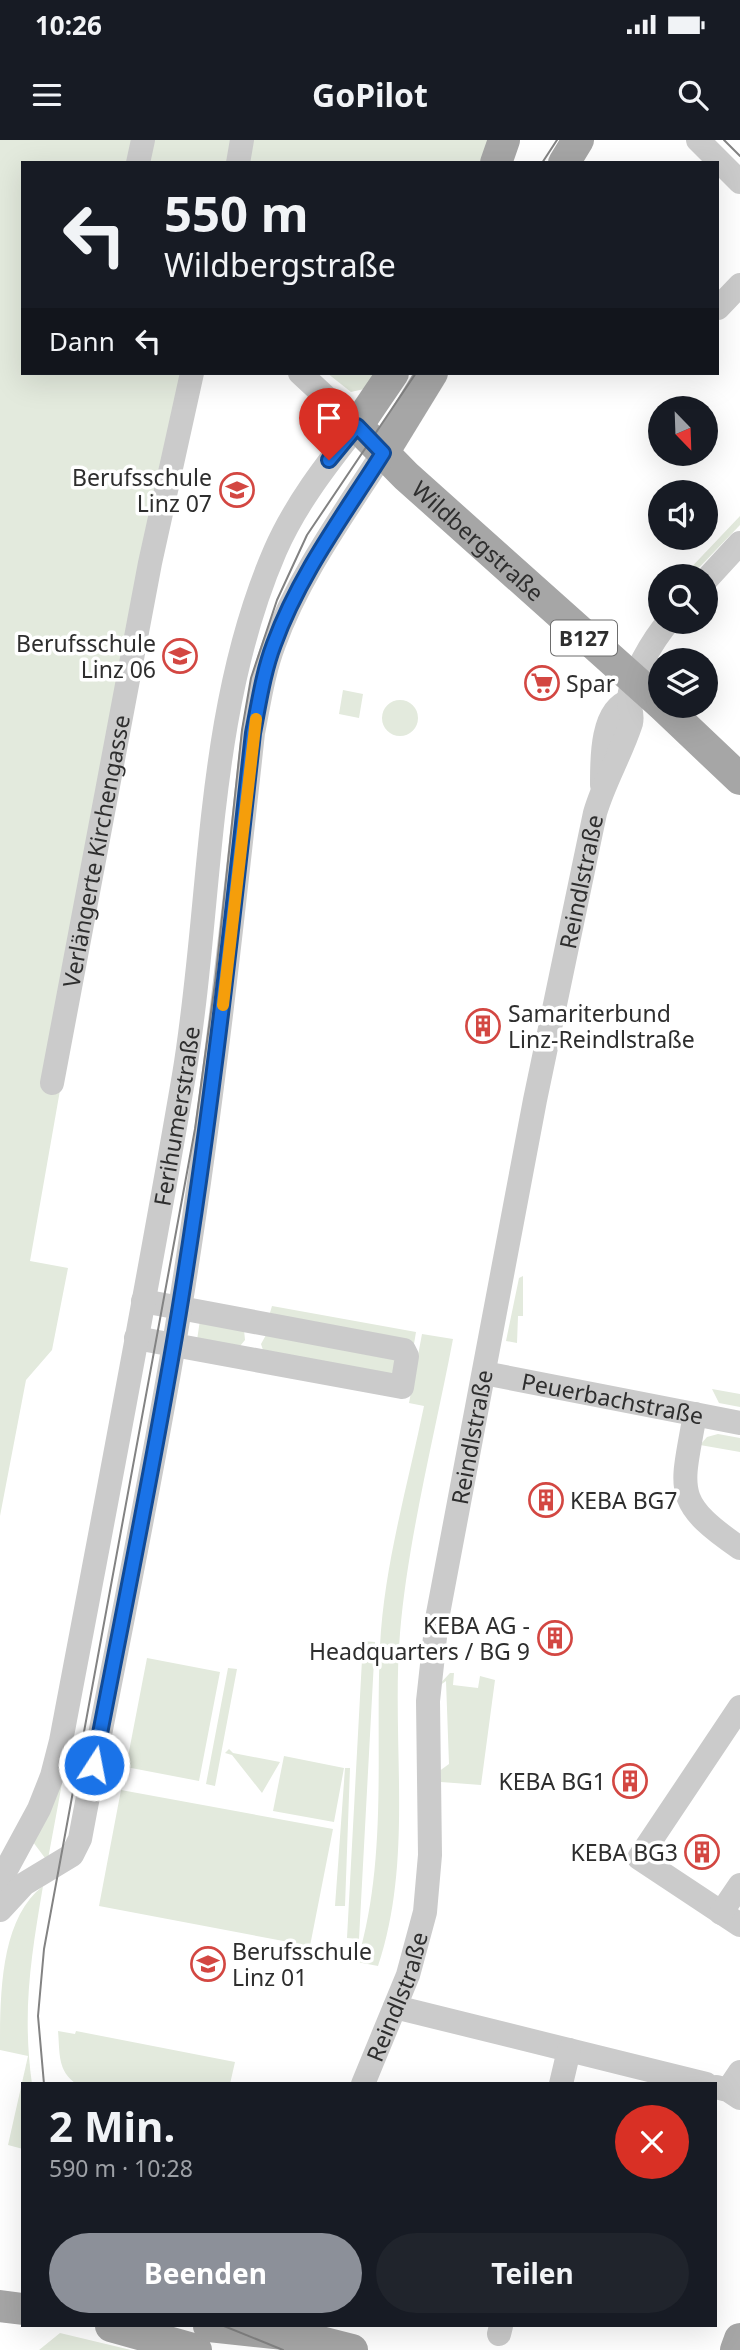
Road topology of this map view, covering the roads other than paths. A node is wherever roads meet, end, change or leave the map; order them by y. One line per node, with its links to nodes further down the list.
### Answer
1 (142, 140): 6 (street)
2 (242, 140): 7 (street)
3 (504, 140): 8 (main road)
4 (578, 140): 9 (main road)
5 (698, 140): 10 (street)
6 (138, 161)
7 (239, 161)
8 (497, 161)
9 (565, 161)
10 (740, 182)
11 (740, 285): 12 (street)
12 (719, 307)
13 (191, 375): 24 (street, Verlängerte Kirchengasse)
14 (302, 375): 17 (street, Wildbergstraße)
15 (392, 375): 17 (main road, Ferihumerstraße)
16 (431, 375): 18 (main road, Ferihumerstraße)
17 (357, 426): 18 (main road, Wildbergstraße / B127); 25 (street, Ferihumerstraße)
18 (383, 453): 22 (main road, Wildbergstraße / B127); 26 (street, Ferihumerstraße)
19 (740, 542): 20 (street)
20 (718, 567)
21 (658, 634): 22 (street, Reindlstraße)
22 (646, 698): 23 (main road, Wildbergstraße / B127); 31 (street, Reindlstraße)
23 (740, 779)
24 (52, 1083)
25 (143, 1301): 26 (street); 28 (street, Ferihumerstraße)
26 (180, 1308): 27 (street); 29 (street, Ferihumerstraße)
27 (255, 1322): 30 (street); 30 (street)
28 (136, 1338): 29 (street); 36 (street, Ferihumerstraße)
29 (174, 1343): 30 (street); 38 (street, Ferihumerstraße)
30 (248, 1358)
31 (484, 1373): 32 (street, Peuerbachstraße); 40 (street, Reindlstraße)
32 (695, 1414): 33 (street, Peuerbachstraße); 34 (street)
33 (740, 1423)
34 (740, 1548)
35 (740, 1707): 39 (street)
36 (0, 1881)
37 (740, 1885): 39 (street)
38 (0, 1910)
39 (731, 1919)
40 (396, 2007): 41 (street); 42 (street, Reindlstraße)
41 (569, 2050): 43 (street); 44 (street)
42 (364, 2082)
43 (561, 2082)
44 (709, 2082)
45 (0, 2306): 46 (main road)
46 (21, 2309)
47 (115, 2327): 51 (main road)
48 (214, 2327): 49 (main road)
49 (258, 2336): 52 (main road)
50 (740, 2339): 53 (main road)
51 (196, 2350)
52 (352, 2350)
53 (736, 2350)

